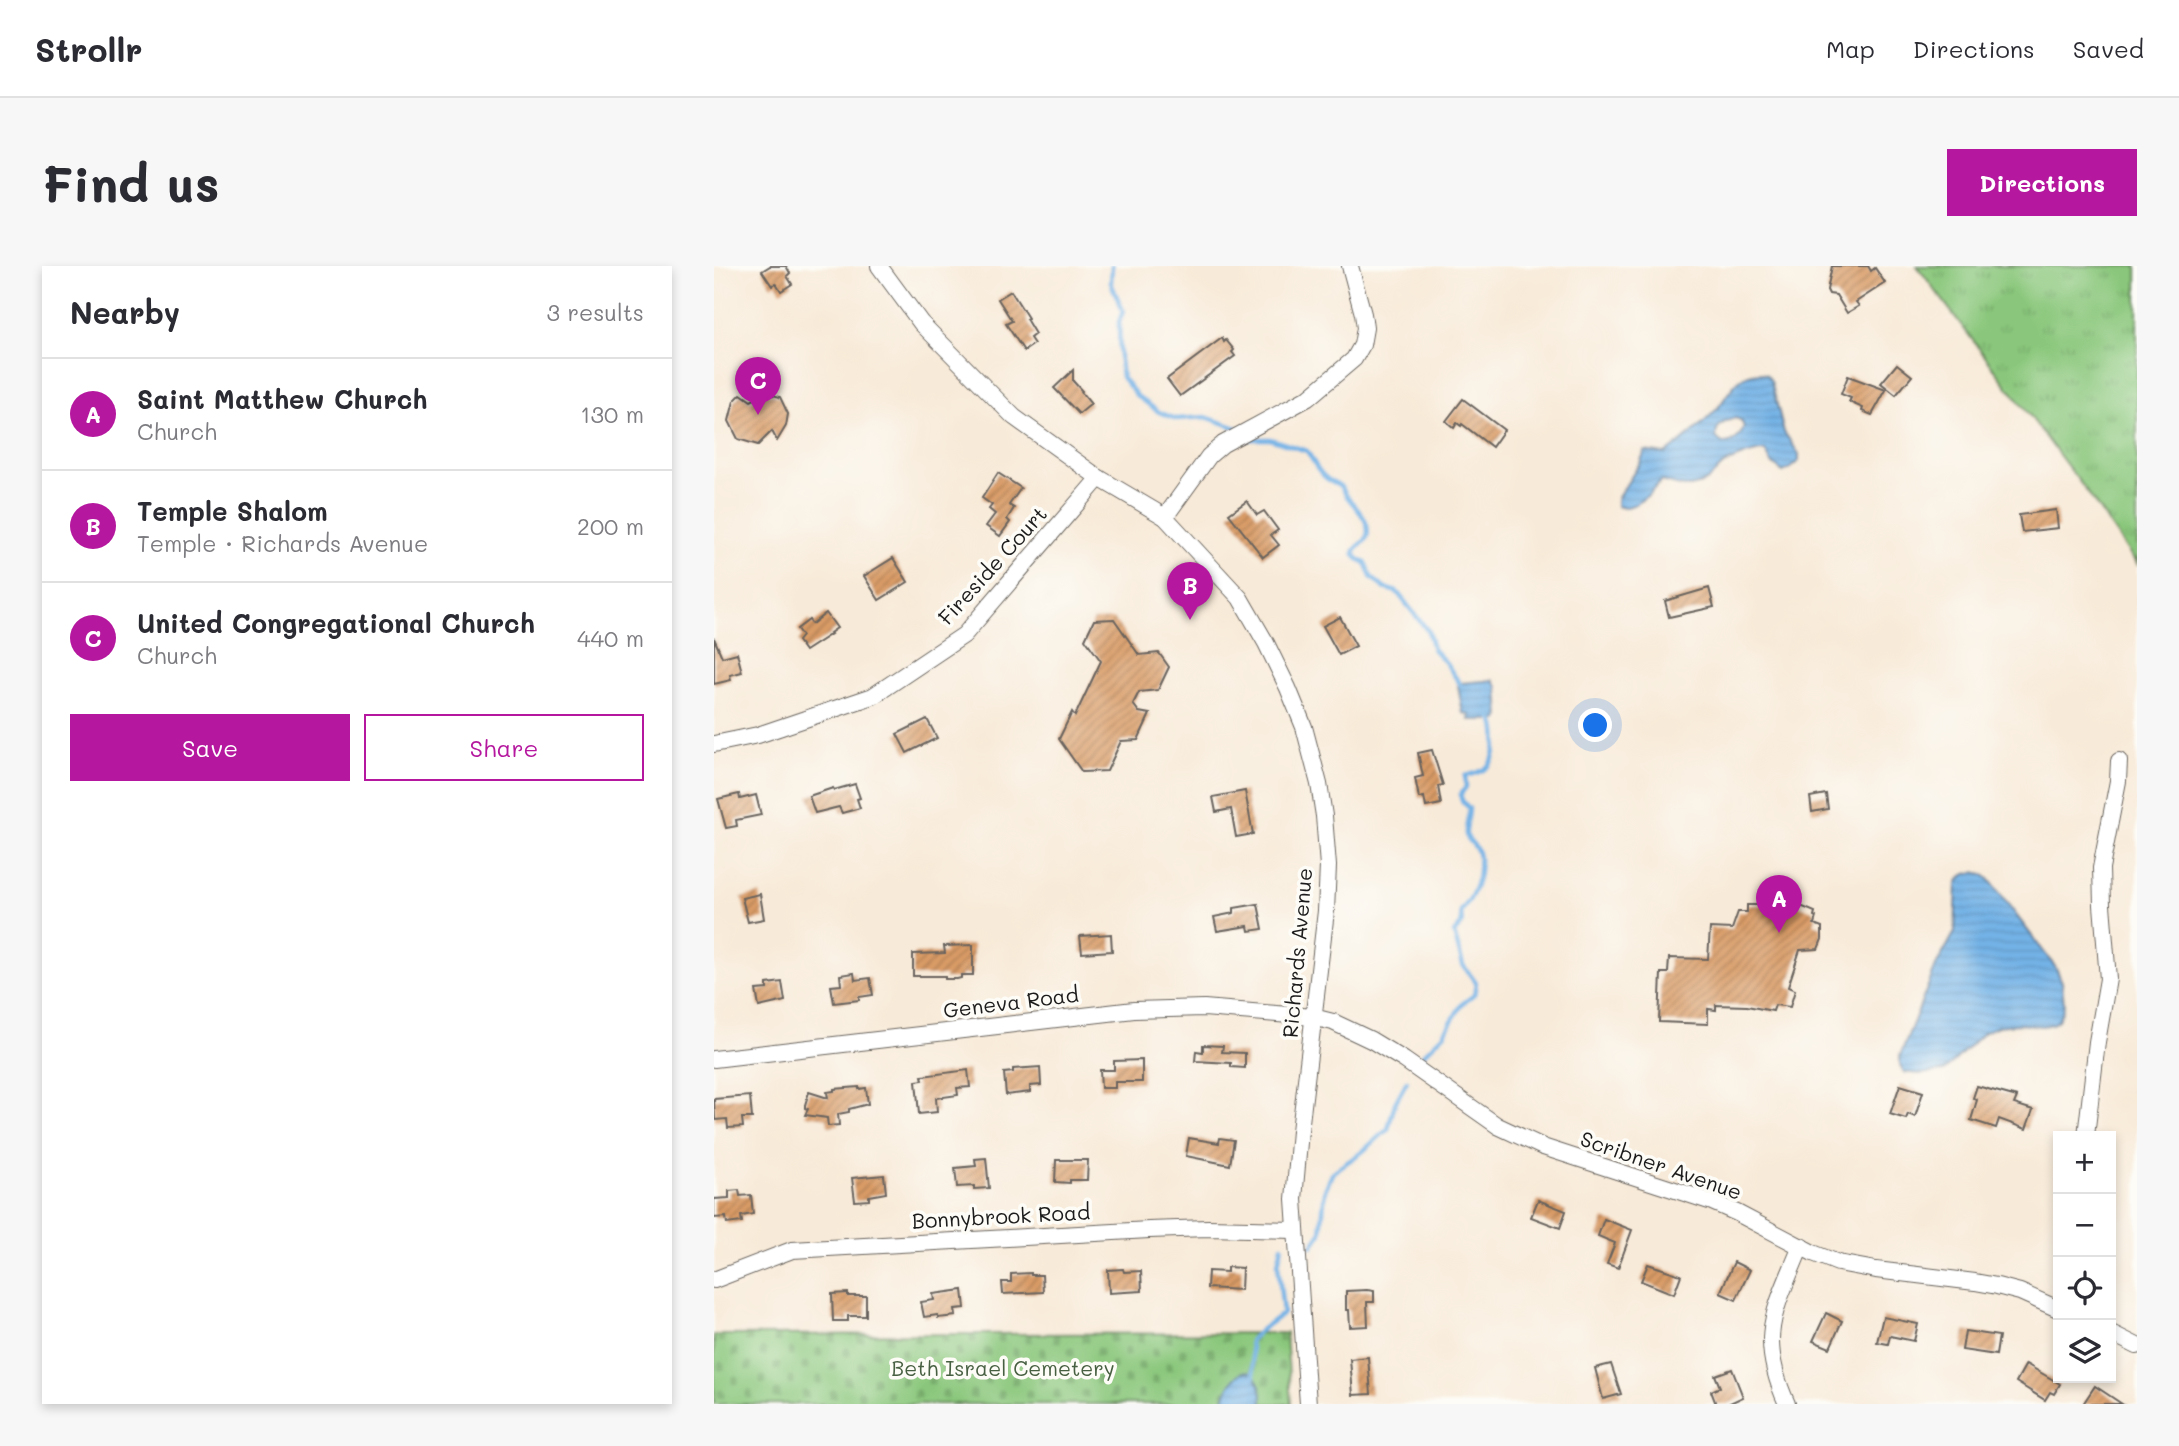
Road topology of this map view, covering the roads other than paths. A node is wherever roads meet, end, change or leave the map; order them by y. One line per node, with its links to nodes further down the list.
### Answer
1 (879, 266): 3 (street, Richards Avenue)
2 (1350, 266): 4 (street)
3 (1099, 478): 4 (street, Richards Avenue); 5 (street, Fireside Court)
4 (1166, 517): 7 (street, Richards Avenue)
5 (714, 744)
6 (2119, 761): 9 (street)
7 (1313, 1017): 8 (street, Geneva Road); 10 (street, Richards Avenue); 11 (street, Scribner Avenue)
8 (714, 1059)
9 (2087, 1131)
10 (1295, 1230): 12 (street, Bonnybrook Road); 16 (street, Richards Avenue)
11 (1801, 1246): 13 (street, Scribner Avenue); 17 (street)
12 (714, 1280)
13 (2053, 1307)
14 (2116, 1336): 15 (street)
15 (2137, 1346)
16 (1308, 1404)
17 (1787, 1404)

